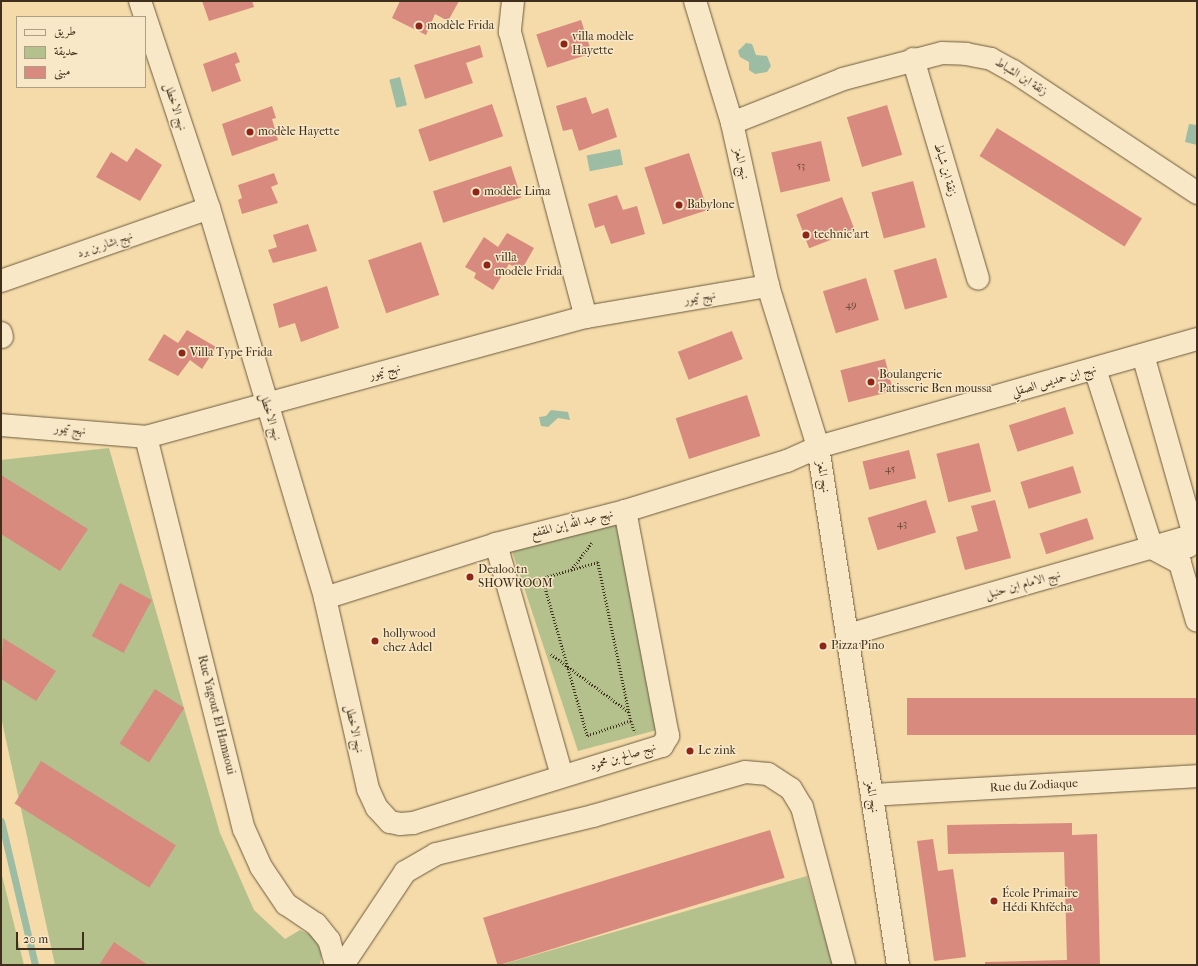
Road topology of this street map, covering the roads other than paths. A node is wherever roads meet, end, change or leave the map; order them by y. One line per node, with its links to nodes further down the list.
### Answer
1 (140, 1): 4 (street, نهج الاخطل)
2 (514, 1): 13 (street)
3 (695, 1): 7 (street, نهج المعز)
4 (145, 16)
5 (146, 19): 9 (street, نهج الاخطل)
6 (913, 59): 7 (street, زنقة ابن الشباط); 8 (street, زنقة ابن الشباط); 10 (street, زنقة ابن شباط)
7 (732, 123): 12 (street, نهج المعز)
8 (1197, 193)
9 (209, 208): 11 (street, نهج بشار بن برد); 17 (street, نهج الاخطل)
10 (978, 279)
11 (1, 281)
12 (768, 286): 13 (street, نهج تيمور); 20 (street, نهج المعز)
13 (586, 317): 17 (street, نهج تيمور)
14 (1197, 340): 15 (street, نهج ابن حمديس الصقلي)
15 (1143, 355): 16 (street, نهج ابن حمديس الصقلي); 22 (street)
16 (1095, 369): 20 (street, نهج ابن حمديس الصقلي); 24 (street)
17 (266, 405): 19 (street, نهج تيمور); 26 (street, نهج الاخطل)
18 (1, 425): 19 (street, نهج تيمور)
19 (146, 436): 33 (street, Rue Yagout El Hamaoui)
20 (818, 447): 21 (street, نهج عبد الله إبن المقفع); 28 (street, نهج المعز)
21 (625, 511): 23 (street, نهج عبد الله إبن المقفع); 29 (street, نهج صالح بن محمود)
22 (1196, 534): 24 (street, نهج الامام ابن حنبل); 25 (street)
23 (496, 544): 26 (street, نهج عبد الله إبن المقفع); 29 (street)
24 (1152, 548): 25 (street); 28 (street, نهج الامام ابن حنبل)
25 (1180, 563): 27 (street)
26 (325, 598): 32 (street, نهج الاخطل)
27 (1197, 621)
28 (848, 635): 31 (street, نهج المعز)
29 (562, 775): 32 (street, نهج صالح بن محمود)
30 (1197, 776): 31 (street, Rue du Zodiaque)
31 (872, 795): 36 (street, نهج المعز)
32 (400, 824)
33 (336, 965)
34 (343, 965): 35 (street)
35 (844, 965)
36 (898, 965)

